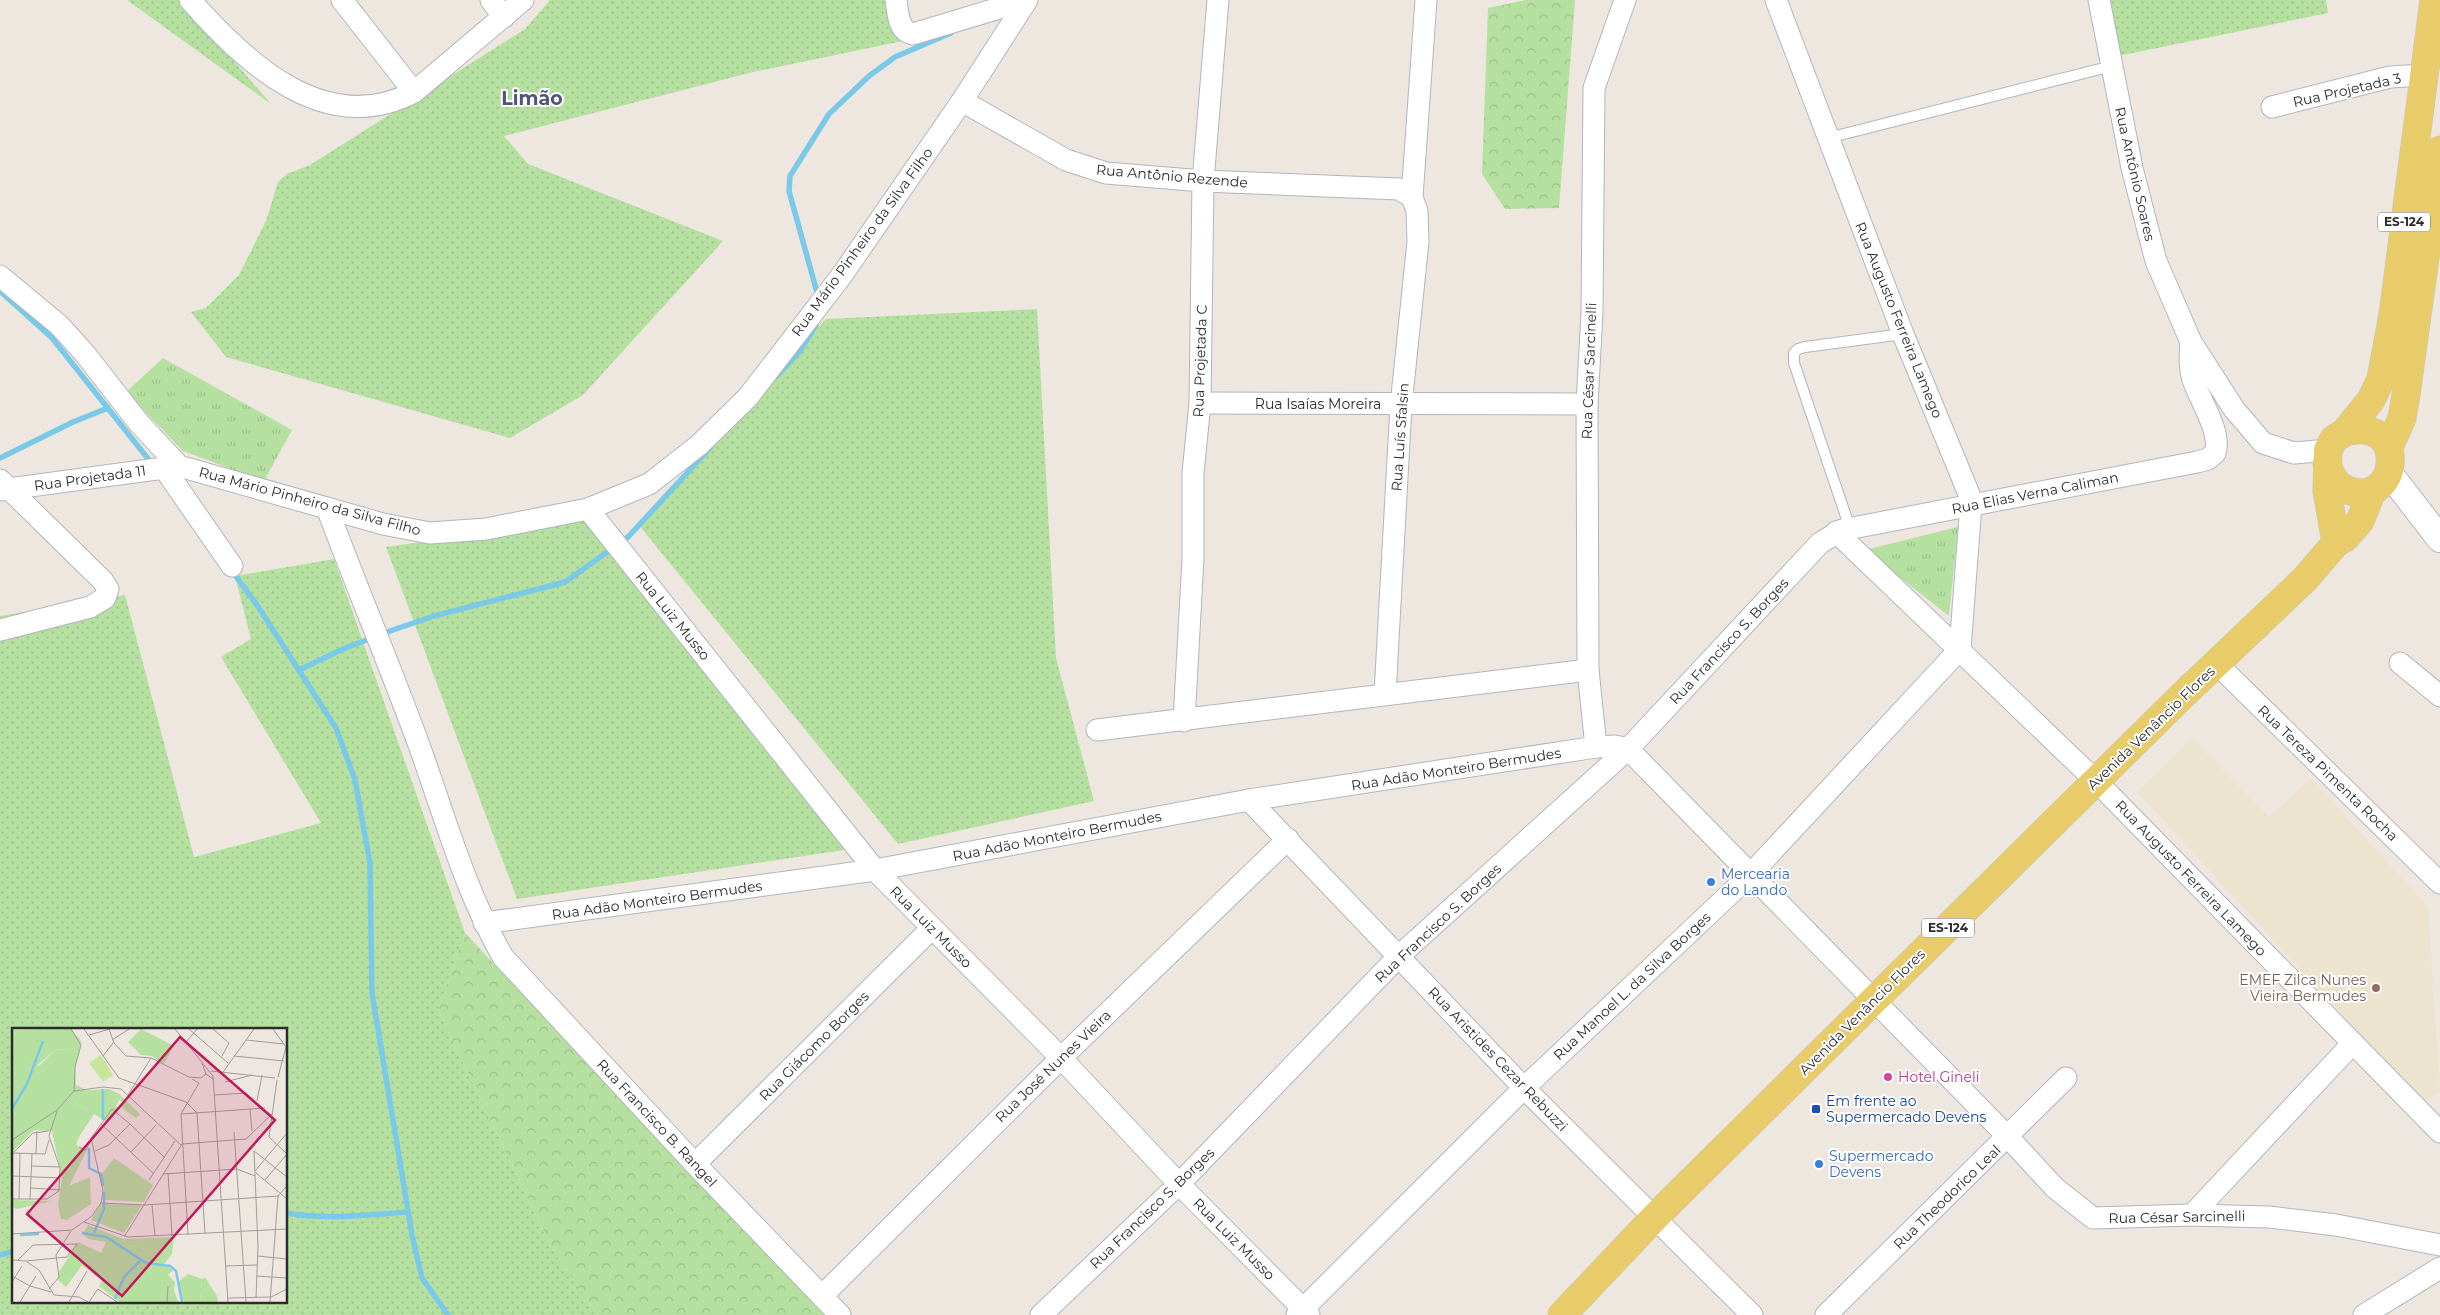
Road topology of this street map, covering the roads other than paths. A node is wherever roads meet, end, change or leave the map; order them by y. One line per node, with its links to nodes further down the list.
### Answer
1 (190, 0): 15 (street)
2 (342, 0): 15 (street)
3 (523, 0): 12 (street)
4 (896, 0): 5 (street)
5 (1027, 0): 16 (street, Rua Mário Pinheiro da Silva Filho)
6 (1218, 0): 20 (street, Rua Projetada C)
7 (1426, 0): 21 (street, Rua Luís Sfalsin)
8 (1625, 0): 26 (street, Rua César Sarcinelli)
9 (1776, 0): 18 (street, Rua Augusto Ferreira Lamego)
10 (2100, 0): 13 (street, Rua Antônio Soares)
11 (2434, 0): 14 (main road, ES-124)
12 (497, 8): 15 (street)
13 (2112, 66): 18 (lane); 24 (street, Rua Antônio Soares)
14 (2423, 75): 17 (street, Rua Projetada 3); 29 (main road, ES-124)
15 (414, 92)
16 (962, 101): 20 (street, Rua Antônio Rezende); 35 (street, Rua Mário Pinheiro da Silva Filho)
17 (2272, 107)
18 (1828, 138): 23 (street, Rua Augusto Ferreira Lamego)
19 (2440, 150): 31 (main road, Avenida Venâncio Flores / ES-124)
20 (1203, 181): 21 (street, Rua Antônio Rezende); 25 (street, Rua Projetada C)
21 (1405, 193): 27 (street, Rua Luís Sfalsin)
22 (0, 276): 30 (street)
23 (1903, 334): 33 (street, Rua Augusto Ferreira Lamego); 36 (lane)
24 (2191, 342): 28 (street, Rua Antônio Soares); 29 (street, Rua Antônio Soares)
25 (1200, 403): 27 (street, Rua Isaías Moreira); 47 (street, Rua Projetada C)
26 (1587, 404): 27 (street, Rua Isaías Moreira); 44 (street, Rua César Sarcinelli)
27 (1400, 405): 45 (street, Rua Luís Sfalsin)
28 (2216, 437): 33 (street, Rua Elias Verna Caliman)
29 (2333, 448): 31 (main road); 31 (main road); 38 (main road)
30 (171, 467): 32 (street, Rua Projetada 11); 34 (street, Rua Mário Pinheiro da Silva Filho); 39 (street)
31 (2383, 470): 37 (street); 38 (main road, Avenida Venâncio Flores / ES-124)
32 (3, 486): 40 (street)
33 (1971, 504): 36 (street, Rua Elias Verna Caliman); 41 (street, Rua Augusto Ferreira Lamego)
34 (327, 508): 35 (street, Rua Mário Pinheiro da Silva Filho); 57 (street, Rua Francisco B. Rangel)
35 (588, 509): 54 (street, Rua Luiz Musso)
36 (1843, 530): 41 (street, Rua Augusto Ferreira Lamego); 50 (street, Rua Francisco S. Borges)
37 (2440, 539)
38 (2336, 543): 43 (main road, Avenida Venâncio Flores / ES-124)
39 (232, 566)
40 (0, 630)
41 (1960, 650): 51 (street, Rua Augusto Ferreira Lamego); 55 (street, Rua Manoel L. da Silva Borges)
42 (2400, 663): 46 (street)
43 (2217, 664): 51 (main road, Avenida Venâncio Flores / ES-124); 56 (street, Rua Tereza Pimenta Rocha)
44 (1588, 670): 45 (street); 49 (street, Rua César Sarcinelli)
45 (1385, 694): 47 (street)
46 (2440, 696)
47 (1184, 721): 48 (street)
48 (1097, 730)
49 (1596, 747): 50 (street, Rua Adão Monteiro Bermudes); 52 (street, Rua Adão Monteiro Bermudes)
50 (1628, 749): 55 (street, Rua César Sarcinelli); 59 (street, Rua Francisco S. Borges)
51 (2097, 782): 60 (main road, Avenida Venâncio Flores / ES-124); 61 (street, Rua Augusto Ferreira Lamego)
52 (1249, 800): 53 (street, Rua Aristides Cezar Rebuzzi); 54 (street, Rua Adão Monteiro Bermudes)
53 (1288, 839): 59 (street, Rua Aristides Cezar Rebuzzi); 62 (street, Rua José Nunes Vieira)
54 (875, 870): 57 (street, Rua Adão Monteiro Bermudes); 58 (street, Rua Luiz Musso)
55 (1750, 876): 60 (street, Rua César Sarcinelli); 64 (street, Rua Manoel L. da Silva Borges)
56 (2440, 883)
57 (484, 923): 67 (street, Rua Francisco B. Rangel)
58 (932, 928): 62 (street, Rua Luiz Musso); 67 (street, Rua Giácomo Borges)
59 (1399, 956): 64 (street, Rua Aristides Cezar Rebuzzi); 68 (street, Rua Francisco S. Borges)
60 (1874, 1000): 66 (street, Rua César Sarcinelli); 70 (main road, Avenida Venâncio Flores / ES-124)
61 (2353, 1043): 65 (street, Rua Augusto Ferreira Lamego); 69 (street)
62 (1061, 1058): 68 (street, Rua Luiz Musso); 73 (street, Rua José Nunes Vieira)
63 (2066, 1078): 66 (street, Rua Theodorico Leal)
64 (1524, 1088): 70 (street, Rua Aristides Cezar Rebuzzi); 74 (street, Rua Manoel L. da Silva Borges)
65 (2440, 1132)
66 (2008, 1137): 69 (street, Rua César Sarcinelli); 79 (street, Rua Theodorico Leal)
67 (695, 1164): 73 (street, Rua Francisco B. Rangel)
68 (1179, 1184): 74 (street, Rua Luiz Musso); 76 (street, Rua Francisco S. Borges)
69 (2192, 1215): 71 (street, Rua César Sarcinelli)
70 (1655, 1217): 77 (main road, Avenida Venâncio Flores / ES-124); 78 (street, Rua Aristides Cezar Rebuzzi)
71 (2440, 1245)
72 (2440, 1268): 80 (street)
73 (822, 1296): 75 (street, Rua Francisco B. Rangel)
74 (1303, 1313)
75 (840, 1315)
76 (1041, 1315)
77 (1562, 1315)
78 (1752, 1315)
79 (1826, 1315)
80 (2364, 1315)

